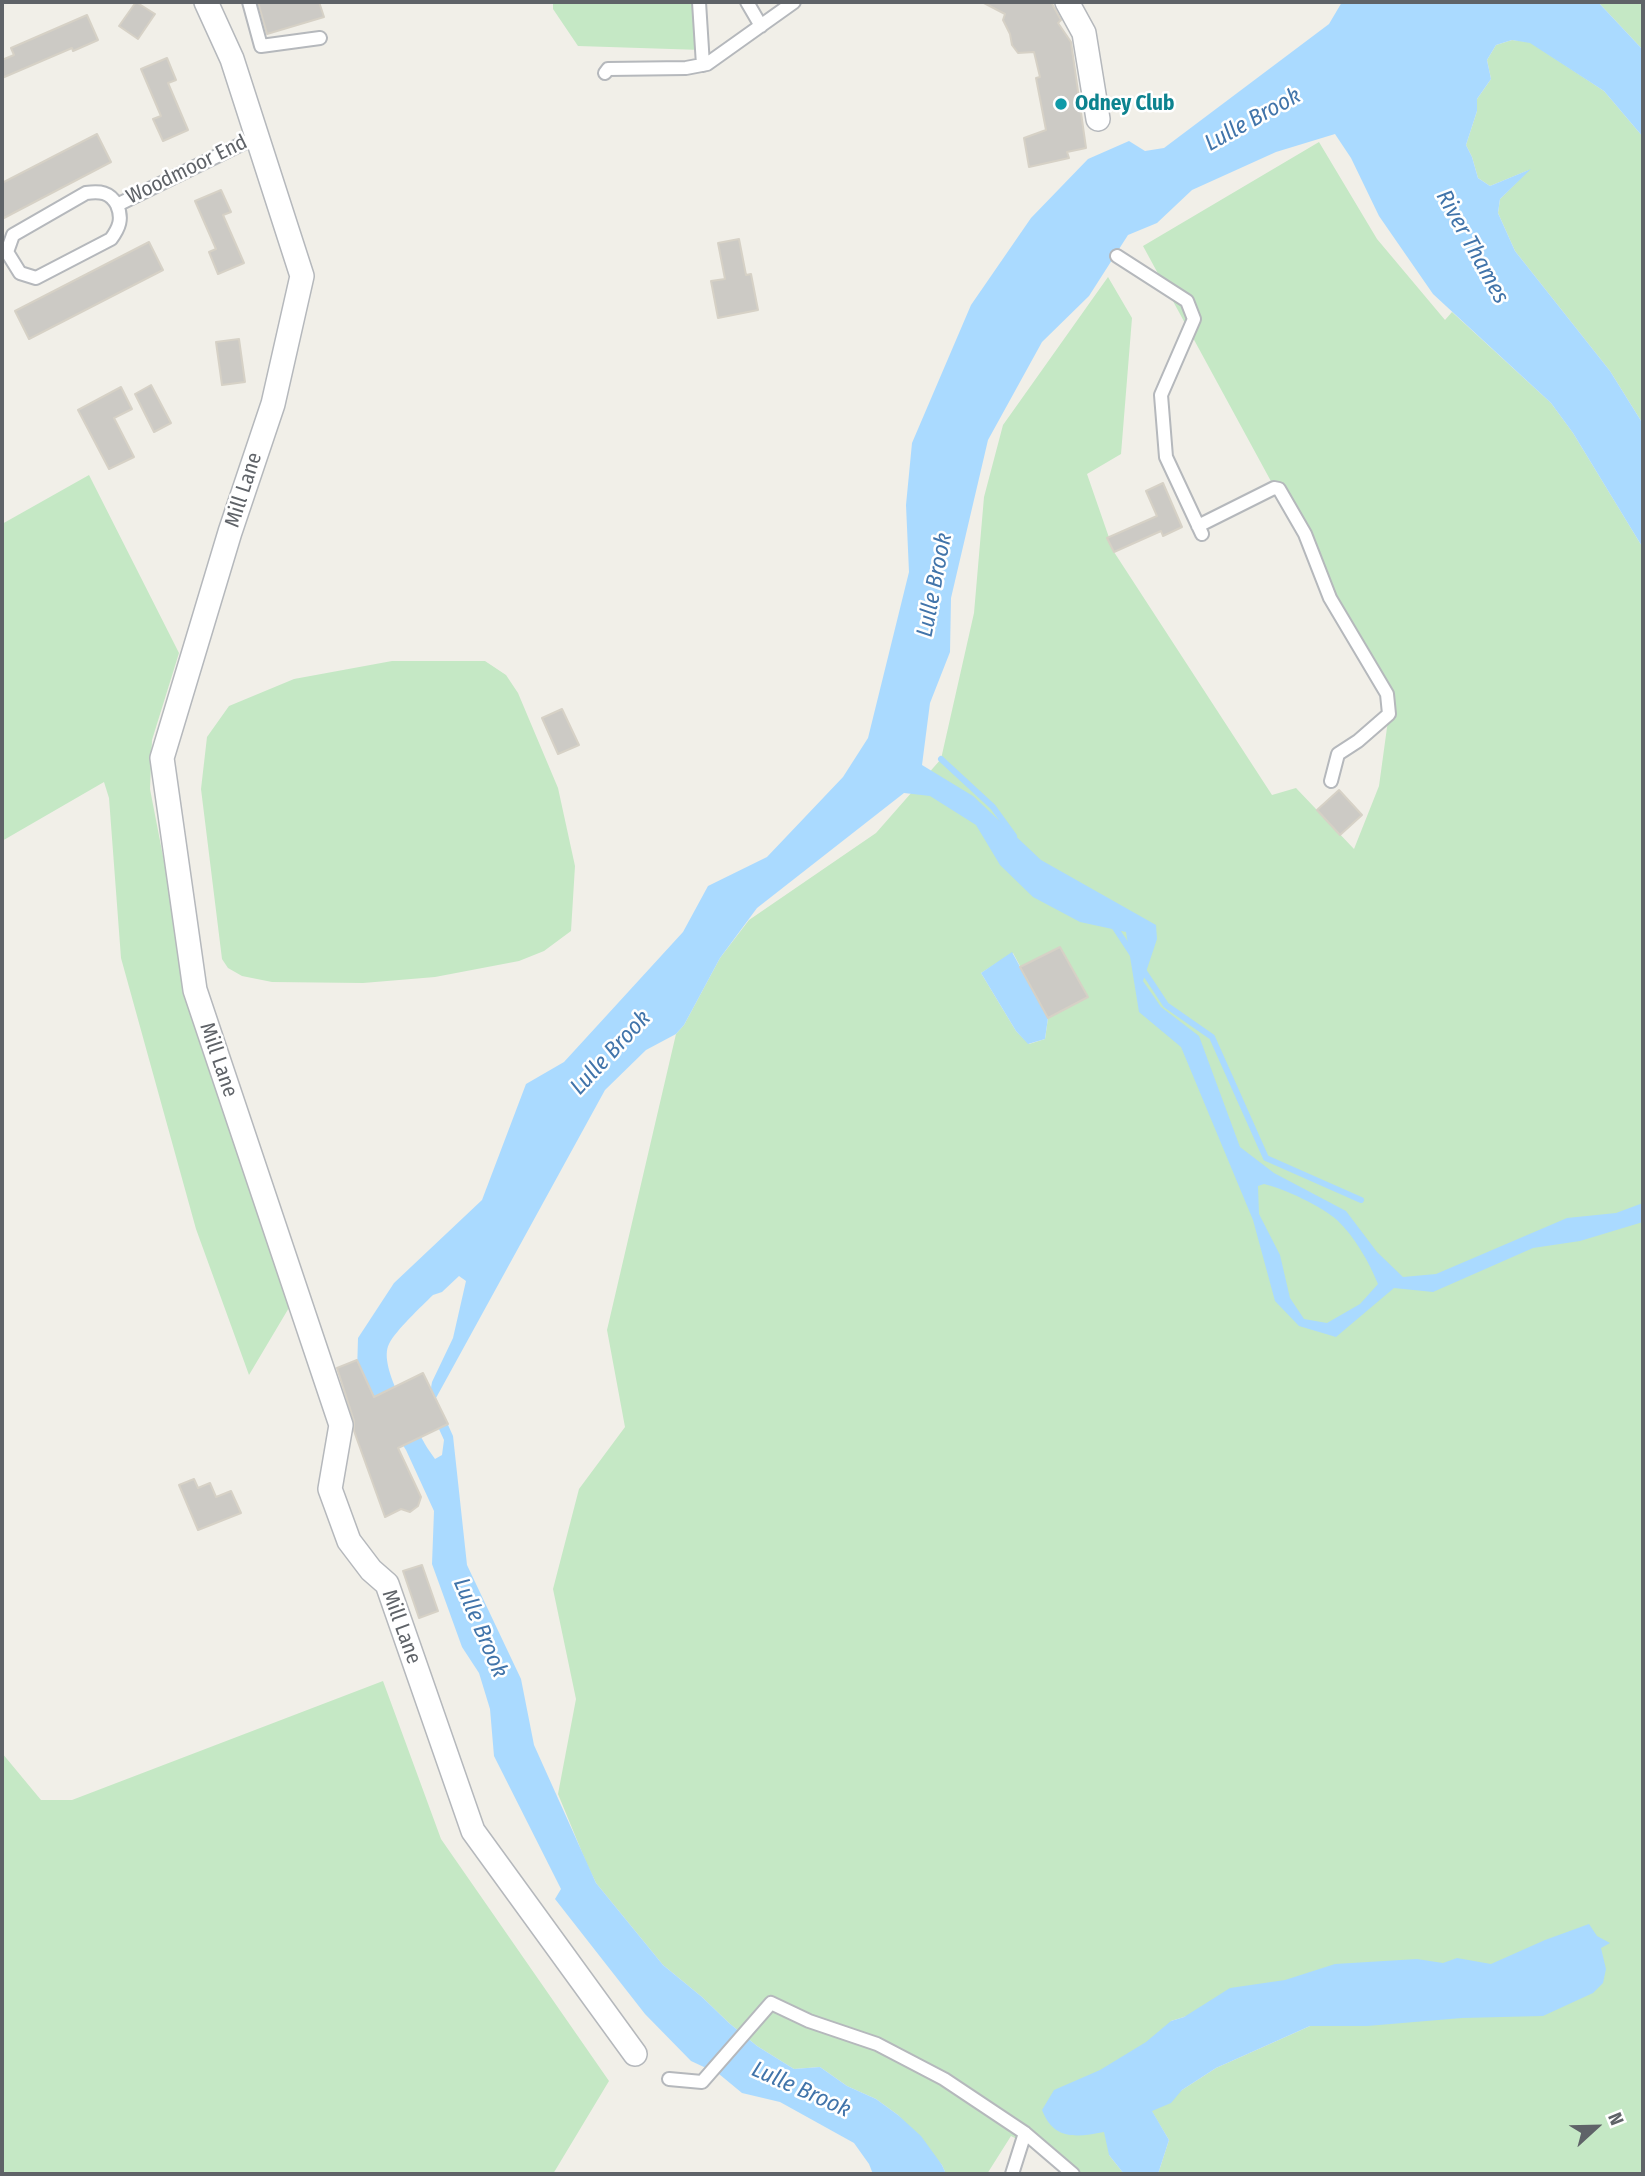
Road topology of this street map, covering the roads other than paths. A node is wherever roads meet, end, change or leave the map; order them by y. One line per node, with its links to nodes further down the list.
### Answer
1 (206, 2): 12 (street, Mill Lane)
2 (249, 2): 8 (lane)
3 (699, 2): 9 (lane)
4 (747, 2): 7 (lane)
5 (794, 2): 7 (lane)
6 (1067, 2): 11 (street)
7 (761, 26): 9 (lane)
8 (320, 38)
9 (703, 65): 10 (lane)
10 (605, 73)
11 (1098, 119)
12 (258, 136): 13 (lane, Woodmoor End); 16 (street, Mill Lane)
13 (117, 205): 13 (lane, Woodmoor End)
14 (1116, 256): 15 (lane)
15 (1331, 781)
16 (635, 2054)
17 (669, 2079): 18 (lane)
18 (1025, 2133): 19 (lane); 20 (lane)
19 (1012, 2174)
20 (1073, 2174)

